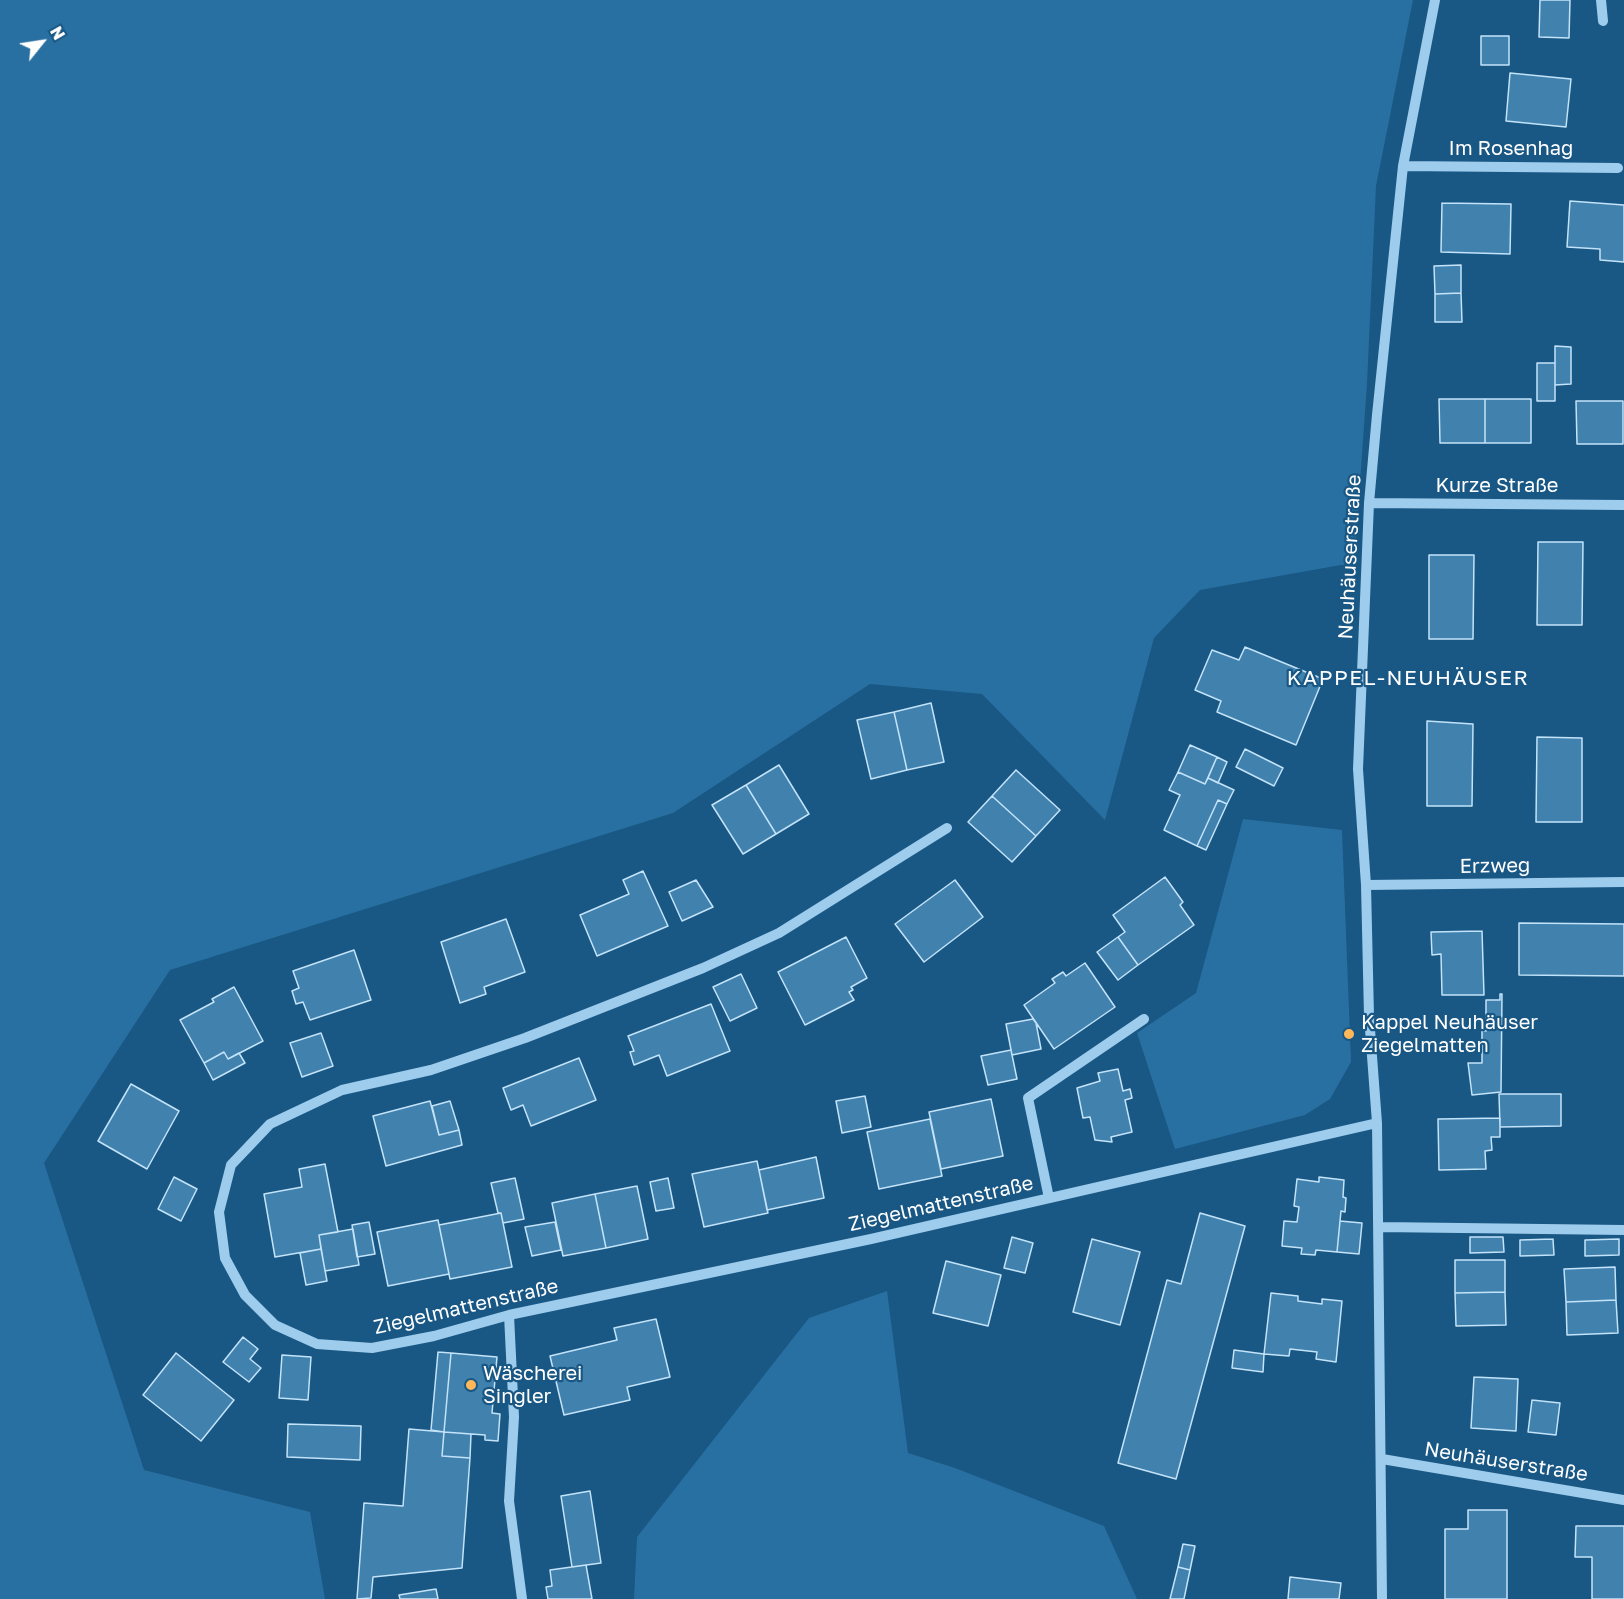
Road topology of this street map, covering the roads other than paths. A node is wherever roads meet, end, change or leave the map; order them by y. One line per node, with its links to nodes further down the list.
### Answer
1 (1435, 0): 4 (street, Neuhäuserstraße)
2 (1601, 0): 3 (street)
3 (1603, 21)
4 (1403, 166): 5 (street, Im Rosenhag); 6 (street, Neuhäuserstraße)
5 (1618, 168)
6 (1369, 503): 7 (street, Kurze Straße); 10 (street, Neuhäuserstraße)
7 (1624, 505)
8 (947, 828): 16 (street, Ziegelmattenstraße)
9 (1624, 882): 10 (street, Erzweg)
10 (1366, 885): 12 (street, Neuhäuserstraße)
11 (1144, 1018): 13 (street)
12 (1377, 1123): 13 (street, Ziegelmattenstraße); 14 (street, Neuhäuserstraße)
13 (1049, 1198): 16 (street, Ziegelmattenstraße)
14 (1380, 1227): 15 (street); 17 (street, Neuhäuserstraße)
15 (1624, 1230)
16 (509, 1315): 19 (street)
17 (1382, 1459): 18 (street, Neuhäuserstraße); 20 (street, Neuhäuserstraße)
18 (1624, 1500)
19 (522, 1599)
20 (1383, 1599)

